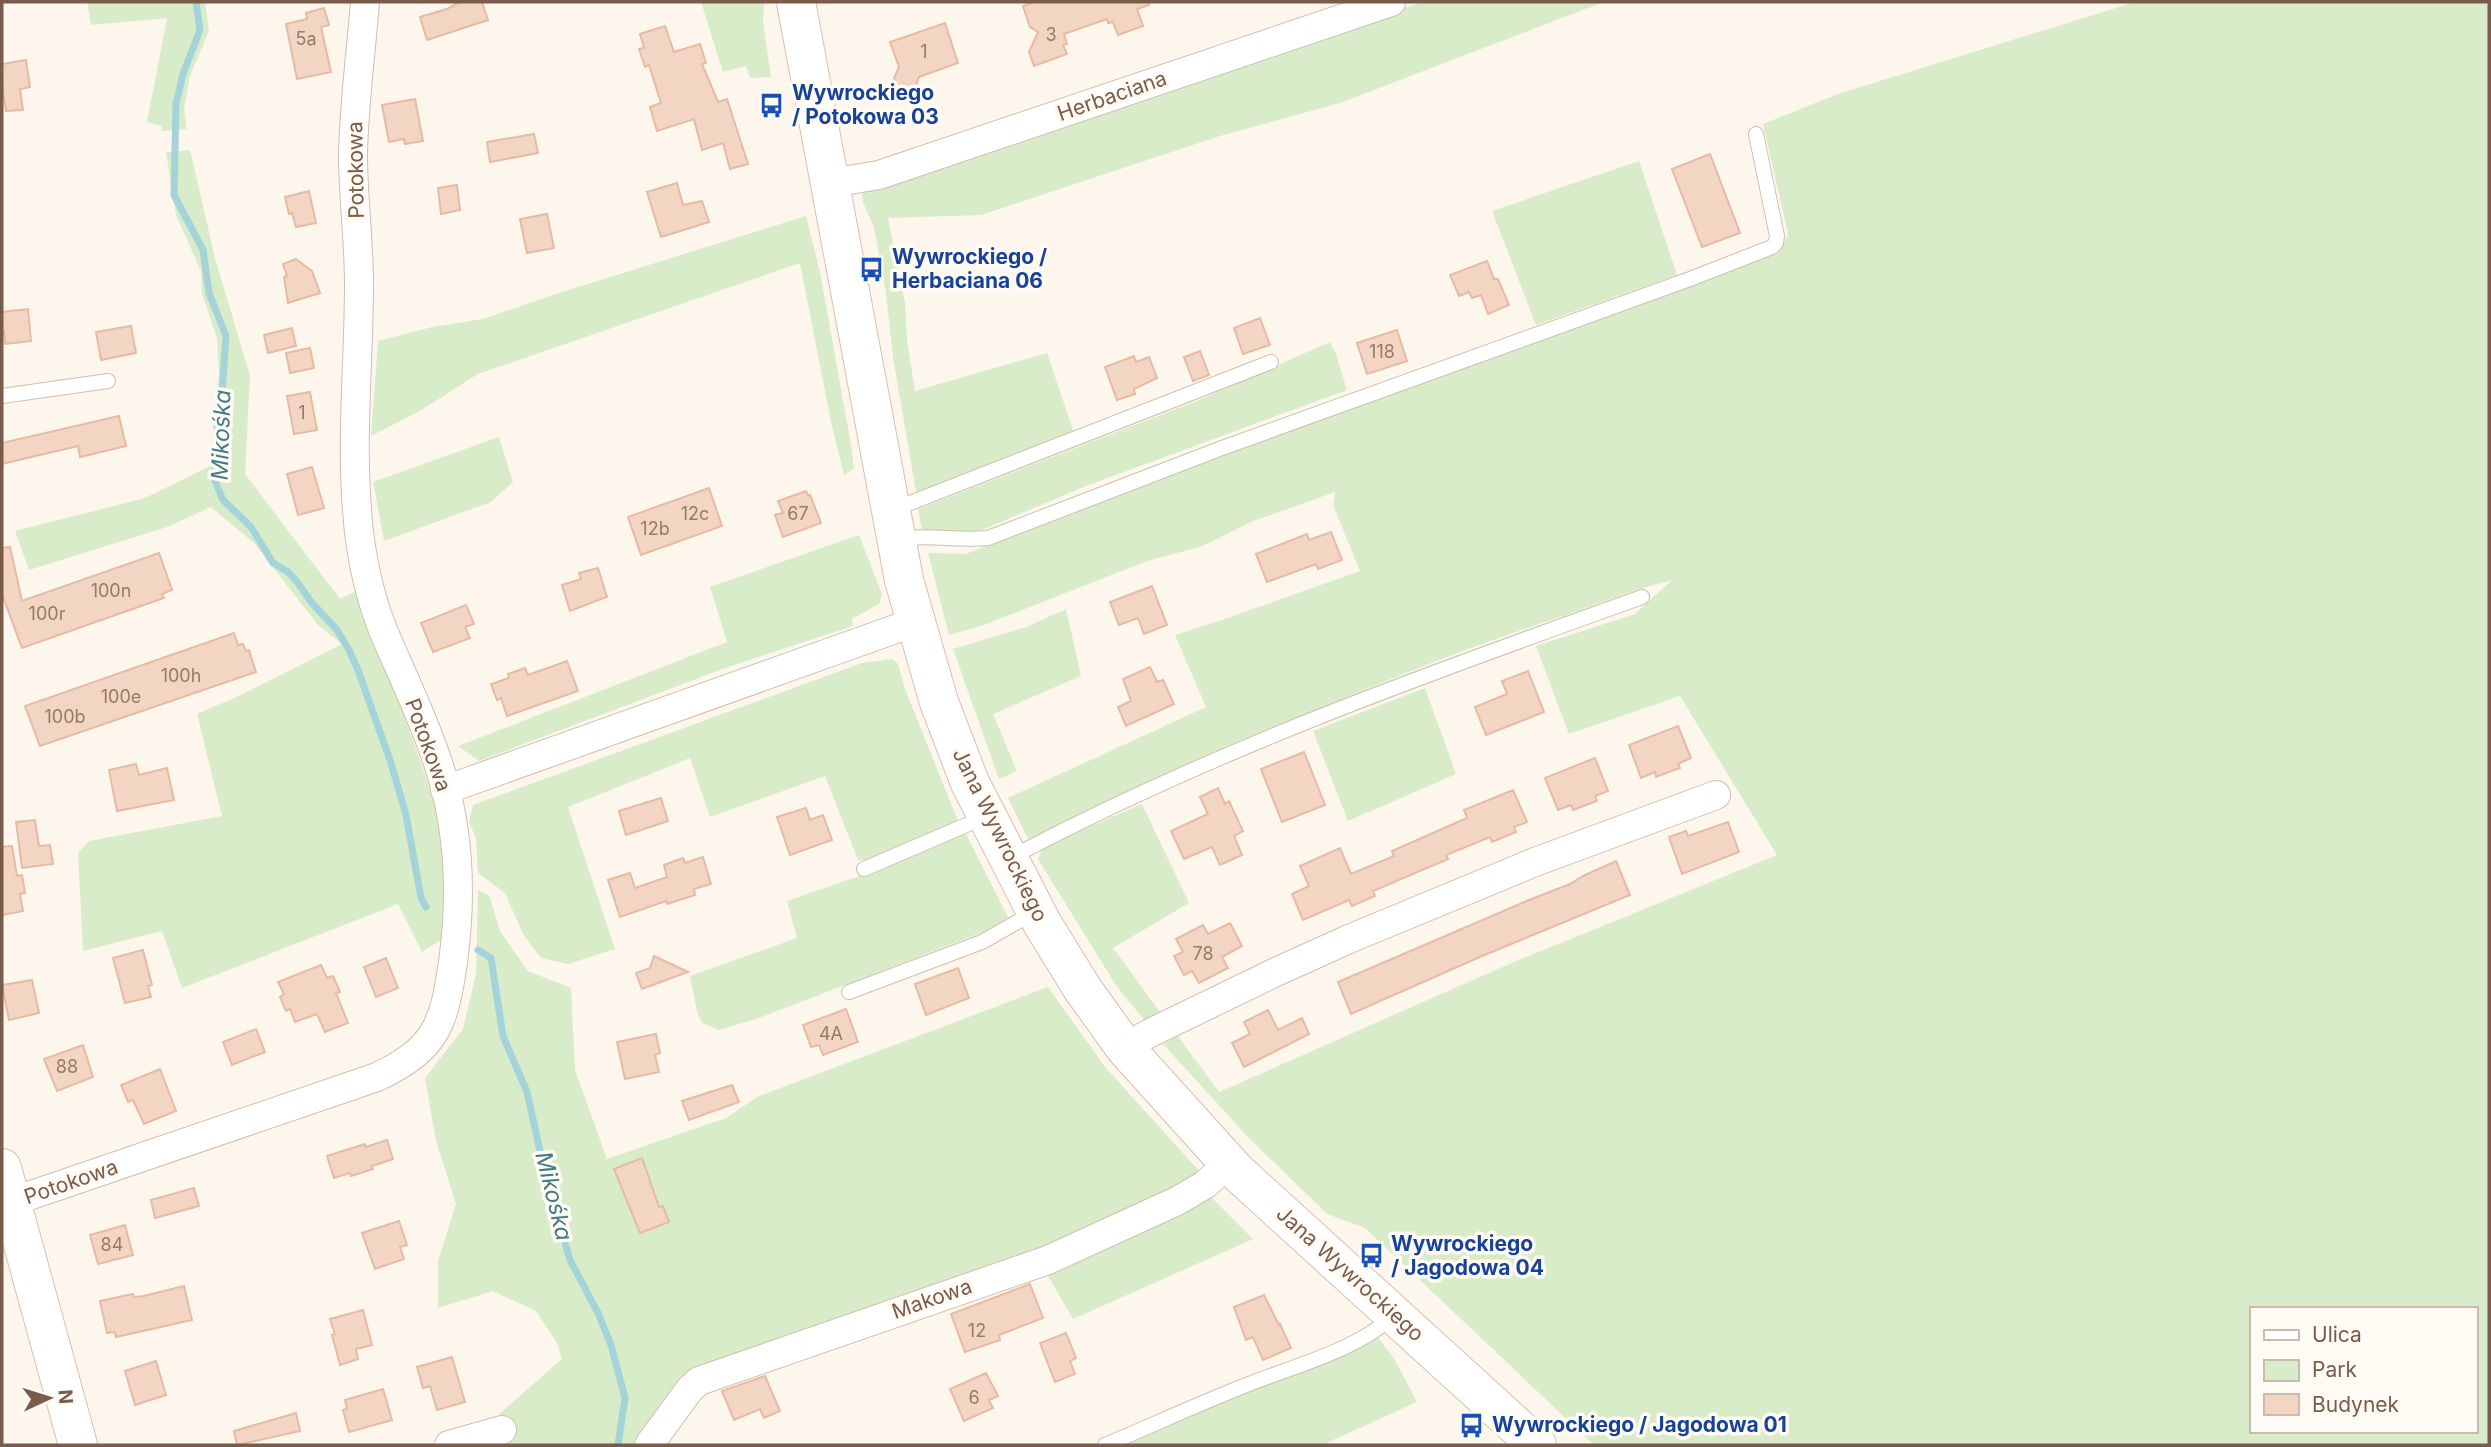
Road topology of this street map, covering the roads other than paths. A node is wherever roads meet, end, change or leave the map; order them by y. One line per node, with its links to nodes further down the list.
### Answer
1 (365, 2): 12 (street, Potokowa)
2 (796, 2): 5 (street, Jana Wywrockiego)
3 (1391, 2): 5 (street, Herbaciana)
4 (1756, 134): 9 (lane)
5 (831, 183): 9 (street, Jana Wywrockiego)
6 (1271, 362): 9 (lane)
7 (108, 381): 8 (lane)
8 (2, 396)
9 (893, 525): 11 (street, Jana Wywrockiego)
10 (1642, 597): 15 (lane)
11 (915, 622): 12 (street); 14 (street, Jana Wywrockiego)
12 (445, 790): 21 (street, Potokowa)
13 (1716, 795): 19 (street)
14 (986, 817): 15 (street, Jana Wywrockiego); 16 (lane)
15 (1007, 859): 17 (street, Jana Wywrockiego)
16 (864, 869)
17 (1036, 912): 18 (lane); 19 (street, Jana Wywrockiego)
18 (849, 992)
19 (1125, 1048): 20 (street, Jana Wywrockiego)
20 (1228, 1163): 22 (street, Jana Wywrockiego); 26 (street, Makowa)
21 (6, 1185): 24 (street)
22 (1395, 1315): 27 (lane); 28 (street, Jana Wywrockiego)
23 (502, 1430): 25 (street)
24 (78, 1445)
25 (449, 1445)
26 (649, 1445)
27 (1105, 1445)
28 (1537, 1445)

